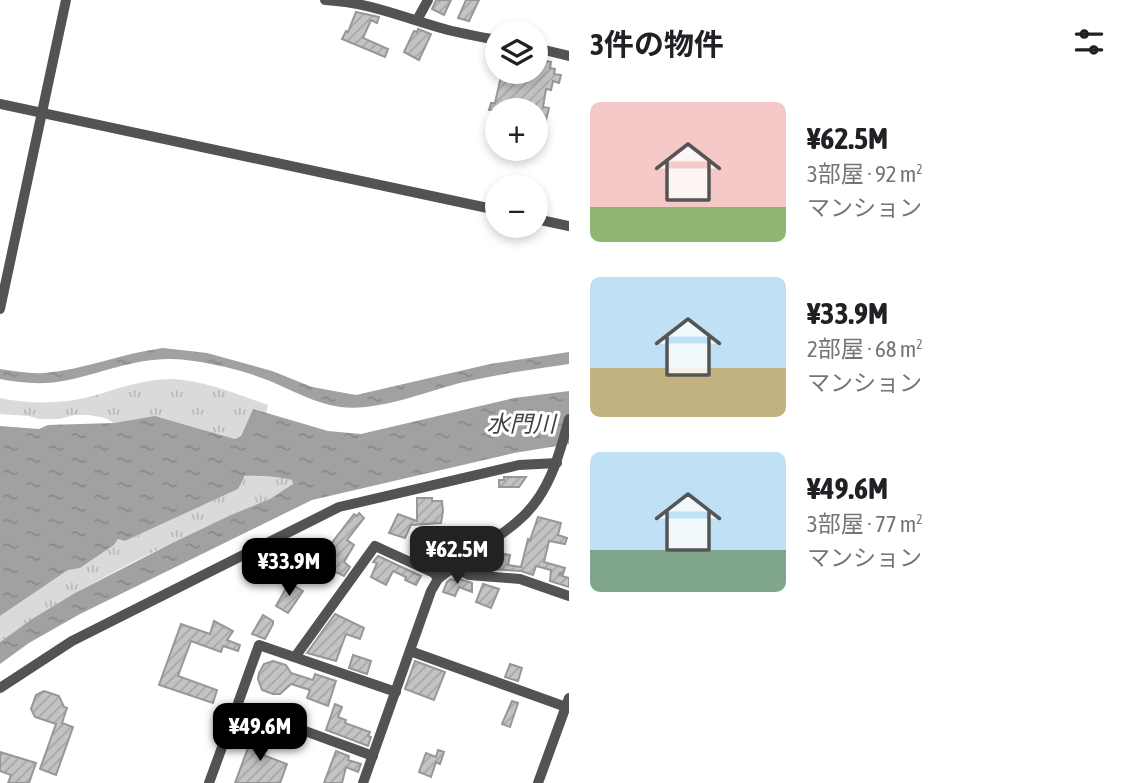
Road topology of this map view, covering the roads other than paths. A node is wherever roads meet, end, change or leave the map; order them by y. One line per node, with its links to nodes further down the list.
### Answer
1 (66, 0): 9 (street)
2 (325, 0): 4 (street)
3 (428, 0): 4 (street)
4 (417, 20): 5 (street)
5 (485, 38)
6 (548, 51): 7 (street)
7 (569, 56)
8 (0, 104): 9 (street)
9 (43, 113): 10 (street); 13 (street)
10 (485, 207)
11 (548, 222): 12 (street)
12 (569, 226)
13 (0, 309)
14 (569, 419): 15 (street)
15 (557, 463): 16 (street); 21 (street)
16 (452, 568): 17 (street); 18 (street)
17 (438, 579): 19 (street); 20 (street)
18 (569, 596)
19 (410, 651): 22 (street); 23 (street)
20 (295, 657): 22 (street); 24 (street)
21 (0, 688)
22 (396, 692): 25 (street)
23 (568, 704): 28 (street)
24 (237, 706): 25 (street); 26 (street)
25 (373, 756): 27 (street)
26 (209, 783)
27 (363, 783)
28 (538, 783)

